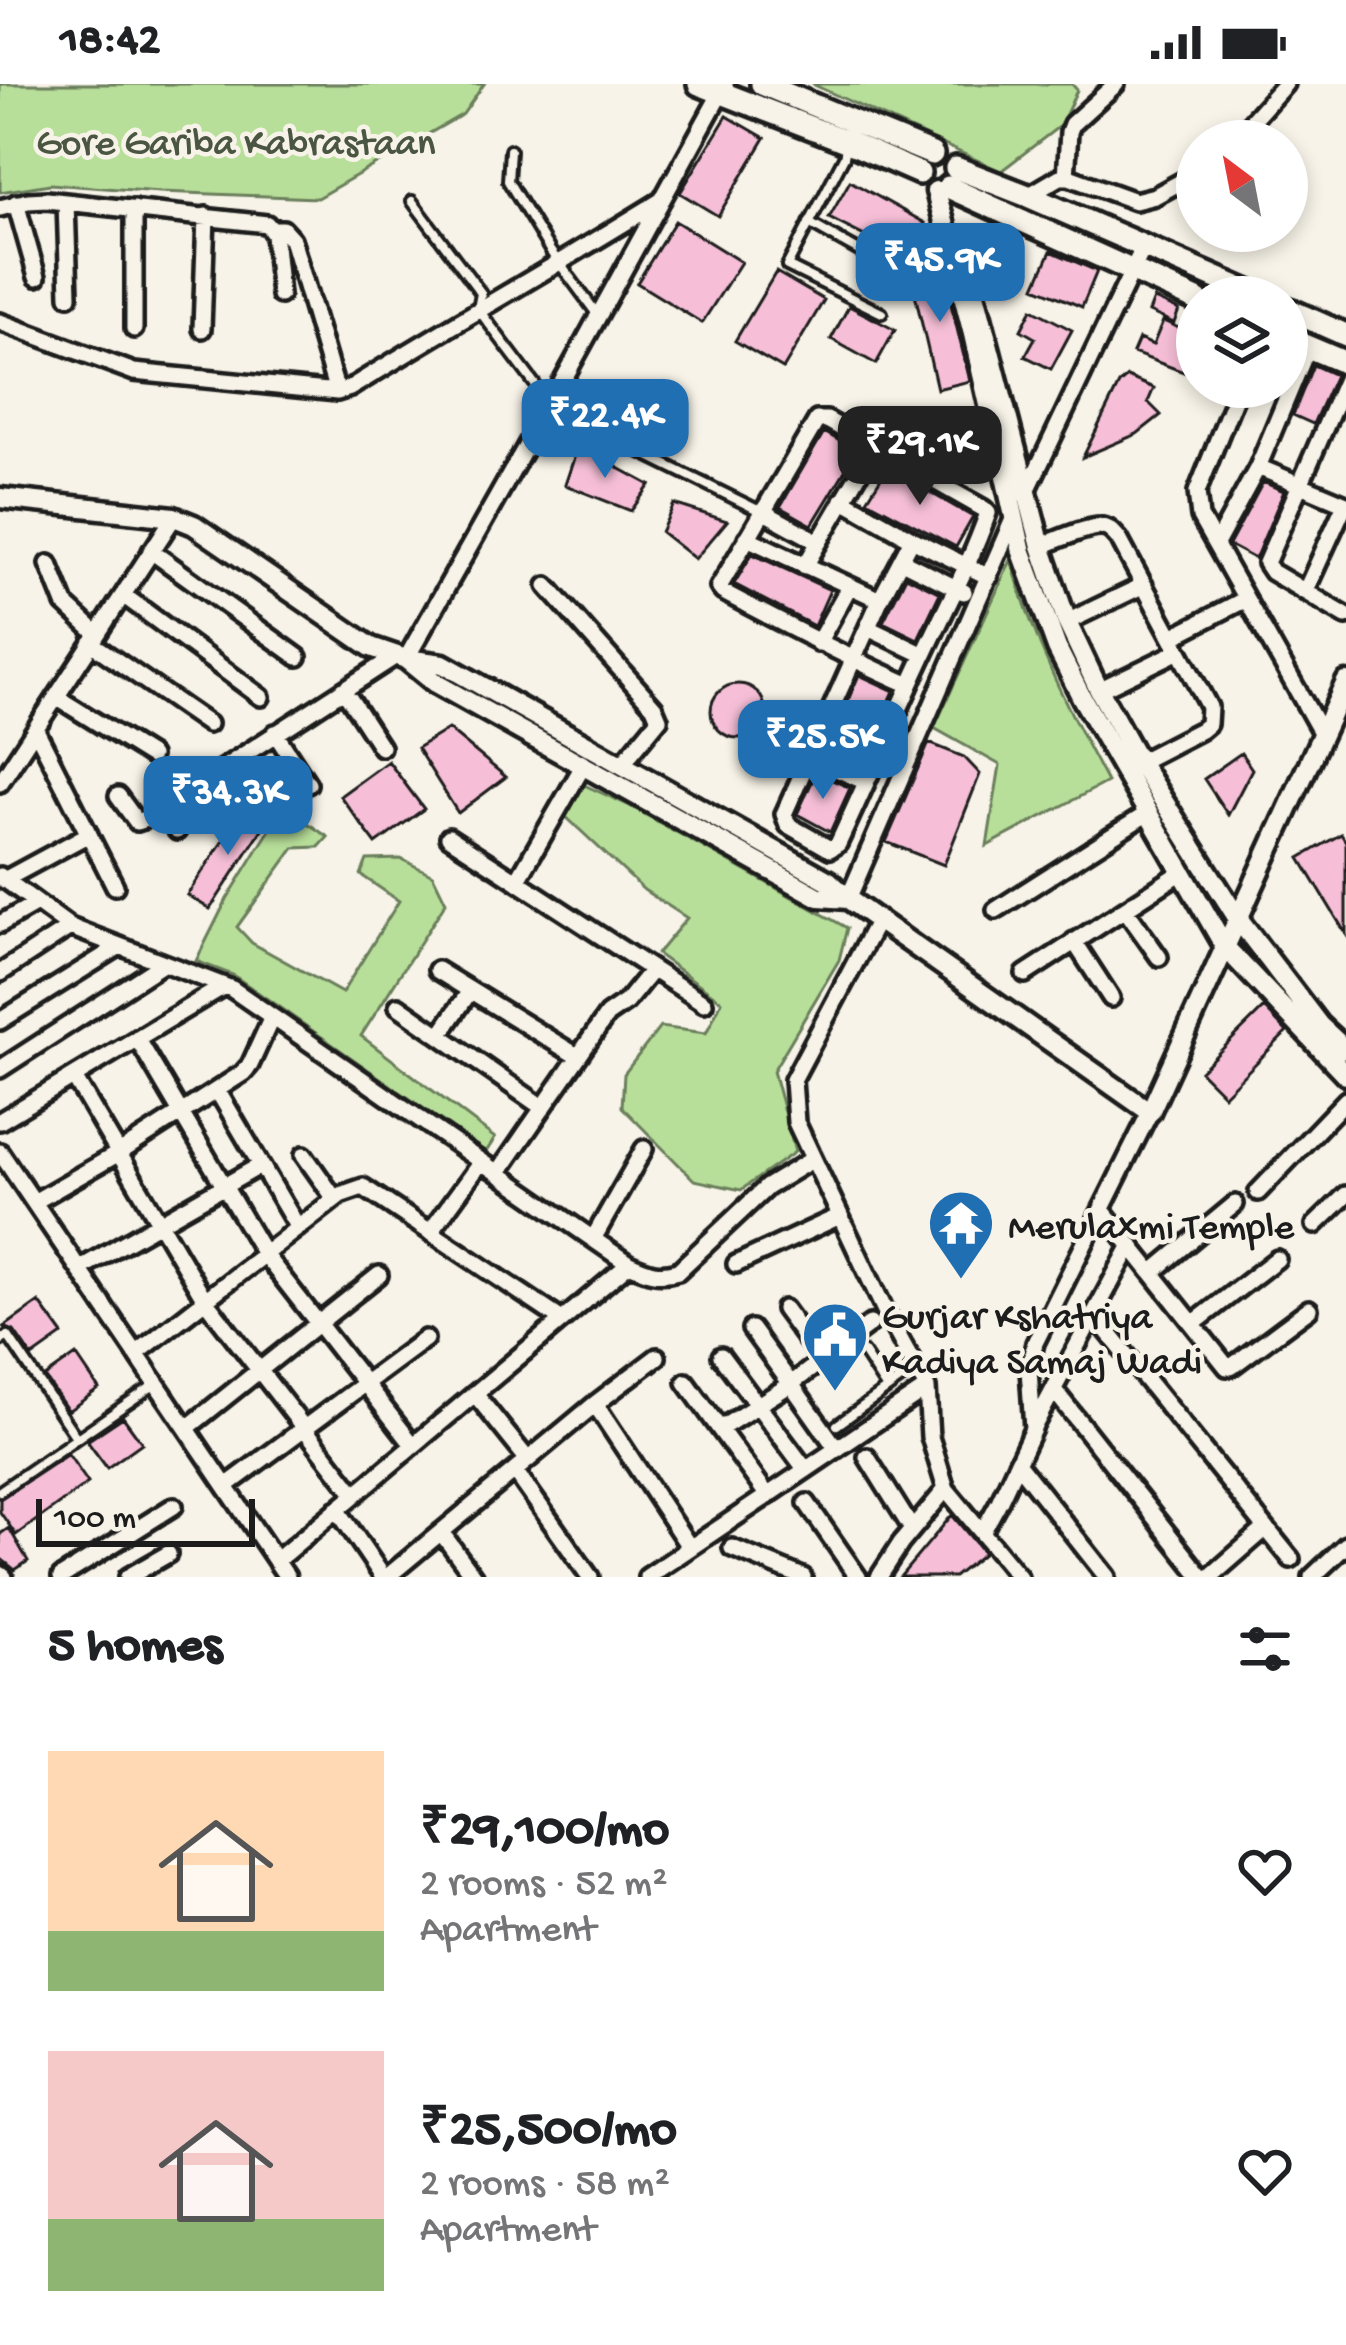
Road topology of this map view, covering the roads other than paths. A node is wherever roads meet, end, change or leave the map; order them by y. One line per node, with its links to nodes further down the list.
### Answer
1 (699, 84): 5 (main road)
2 (762, 84): 9 (main road)
3 (1116, 84): 10 (street)
4 (1285, 84): 6 (street)
5 (724, 89): 7 (main road); 14 (street)
6 (1253, 120)
7 (848, 142): 9 (main road); 20 (lane)
8 (510, 150): 23 (lane)
9 (926, 164): 11 (main road); 11 (main road)
10 (1066, 177): 12 (street); 13 (street)
11 (946, 184): 13 (main road); 24 (main road); 49 (street); 54 (street)
12 (1176, 184)
13 (1028, 196): 22 (main road)
14 (662, 200): 23 (street); 33 (street)
15 (412, 201): 31 (lane)
16 (66, 202): 17 (street); 18 (street); 30 (street)
17 (8, 206): 27 (street)
18 (134, 209): 19 (street); 36 (street)
19 (206, 216): 21 (street); 37 (street)
20 (809, 223): 25 (lane); 32 (lane)
21 (272, 229): 29 (street); 42 (street)
22 (1144, 246): 24 (street); 26 (main road)
23 (560, 263): 31 (street); 33 (lane)
24 (1132, 272): 28 (main road); 49 (street)
25 (909, 273)
26 (1212, 276)
27 (37, 277)
28 (1176, 291)
29 (280, 295)
30 (69, 296)
31 (478, 309): 42 (street); 43 (lane)
32 (882, 313)
33 (598, 315): 43 (street)
34 (1308, 318): 38 (main road)
35 (0, 322): 42 (street)
36 (134, 328)
37 (202, 329)
38 (1346, 335)
39 (1308, 347): 40 (main road)
40 (1346, 364)
41 (1346, 379): 48 (street)
42 (338, 392)
43 (550, 405): 53 (lane); 84 (street)
44 (1231, 408): 59 (street)
45 (1277, 408): 47 (street)
46 (874, 448): 51 (street); 53 (street); 65 (street)
47 (1258, 467): 48 (street); 59 (street)
48 (1299, 484): 52 (street); 71 (street)
49 (1028, 488): 54 (street); 60 (street)
50 (0, 498): 55 (street)
51 (843, 500): 57 (street); 58 (street)
52 (1346, 504): 71 (street)
53 (762, 512): 56 (street); 58 (street)
54 (1015, 516): 66 (street); 109 (street)
55 (174, 517): 61 (street); 84 (street)
56 (746, 538): 64 (street); 80 (street)
57 (912, 539): 62 (street); 65 (street)
58 (819, 542): 64 (street)
59 (1216, 544): 73 (street)
60 (1041, 546): 67 (street); 77 (street)
61 (152, 551): 72 (street); 83 (street)
62 (902, 562): 70 (street); 74 (street)
63 (49, 564): 79 (street)
64 (805, 566): 69 (street)
65 (967, 567): 66 (street); 70 (street)
66 (989, 577): 75 (street)
67 (1144, 585): 77 (street); 81 (street)
68 (547, 586): 102 (street)
69 (848, 587): 74 (street); 80 (street)
70 (958, 589): 75 (street); 82 (street)
71 (1305, 592): 76 (street)
72 (123, 595): 79 (street); 91 (street)
73 (1246, 599): 81 (street); 96 (street)
74 (880, 600): 78 (street)
75 (979, 601): 117 (street)
76 (1346, 616)
77 (1067, 622): 89 (street)
78 (868, 628): 82 (street); 85 (street)
79 (94, 638): 90 (street); 92 (street)
80 (818, 643): 85 (street)
81 (1175, 644): 89 (street); 101 (street)
82 (924, 655): 87 (street)
83 (298, 657)
84 (401, 657): 88 (street); 102 (street); 103 (street)
85 (853, 660): 87 (street); 93 (street)
86 (1346, 682): 96 (street)
87 (910, 685): 98 (street)
88 (344, 690): 95 (street); 97 (street)
89 (1099, 690): 101 (street)
90 (56, 697): 94 (street); 99 (street)
91 (261, 697)
92 (208, 724)
93 (823, 727): 98 (street); 100 (street)
94 (36, 730): 104 (street); 111 (street)
95 (275, 734): 106 (street); 108 (street)
96 (1322, 734): 121 (street)
97 (381, 747)
98 (880, 753): 105 (street)
99 (151, 756)
100 (809, 757): 105 (street); 105 (street)
101 (1138, 762): 121 (street)
102 (622, 764): 117 (street)
103 (583, 766): 115 (street); 117 (street)
104 (0, 782)
105 (866, 782)
106 (308, 784)
107 (118, 796): 108 (street)
108 (161, 808): 110 (street)
109 (1148, 813): 113 (street); 120 (street)
110 (177, 831)
111 (89, 834): 114 (street); 116 (street)
112 (449, 837): 115 (street)
113 (1182, 872): 119 (street); 127 (street)
114 (2, 878): 118 (street)
115 (517, 881): 131 (street)
116 (116, 886)
117 (848, 899): 122 (street)
118 (34, 904): 123 (street); 124 (street)
119 (1125, 909): 125 (street); 128 (street)
120 (996, 910)
121 (1238, 919): 127 (street); 143 (street)
122 (878, 920): 151 (street); 158 (street)
123 (0, 924)
124 (70, 927): 126 (street); 132 (street)
125 (1074, 941): 133 (street); 136 (street)
126 (120, 946): 129 (street); 140 (street)
127 (1225, 947): 146 (street); 151 (street)
128 (1159, 957)
129 (164, 963): 134 (street); 145 (street)
130 (437, 970): 135 (street)
131 (652, 970): 137 (street); 144 (street)
132 (0, 973)
133 (1025, 974)
134 (224, 986): 139 (street); 142 (street)
135 (470, 991): 141 (street); 144 (street)
136 (1112, 998)
137 (704, 1003)
138 (398, 1006): 141 (street)
139 (272, 1017): 148 (street); 159 (street)
140 (0, 1022)
141 (440, 1035): 150 (street)
142 (137, 1038): 147 (street); 152 (street)
143 (1346, 1050)
144 (577, 1056): 150 (street)
145 (0, 1069)
146 (1346, 1075)
147 (74, 1076): 153 (street); 155 (street)
148 (217, 1090): 152 (street); 160 (street)
149 (1346, 1100): 163 (street)
150 (542, 1107): 161 (street)
151 (1150, 1112): 168 (street)
152 (182, 1113): 155 (street); 162 (street)
153 (0, 1121)
154 (644, 1148): 174 (street)
155 (119, 1153): 166 (street); 170 (street)
156 (304, 1155): 165 (street)
157 (2, 1158): 166 (street)
158 (813, 1159): 169 (street); 178 (street)
159 (481, 1162): 161 (street); 173 (street)
160 (261, 1165): 162 (street); 172 (street)
161 (498, 1173): 174 (street)
162 (224, 1186): 170 (street); 176 (street)
163 (1258, 1192)
164 (1346, 1195): 171 (street)
165 (335, 1199): 172 (street); 173 (street)
166 (34, 1202): 180 (street)
167 (1235, 1204): 181 (street)
168 (1102, 1210): 175 (street); 215 (street)
169 (840, 1216): 179 (street); 199 (street)
170 (160, 1224): 180 (street); 183 (street)
171 (1315, 1225)
172 (298, 1228): 176 (street)
173 (431, 1231): 187 (street)
174 (593, 1239): 178 (street)
175 (1130, 1245): 181 (street); 186 (street)
176 (264, 1254): 183 (street); 188 (street)
177 (1277, 1259): 189 (street)
178 (629, 1264): 187 (street)
179 (736, 1264)
180 (79, 1269): 195 (street)
181 (1153, 1272): 189 (street)
182 (379, 1275): 188 (street)
183 (206, 1300): 195 (street); 200 (street)
184 (784, 1309): 198 (street)
185 (1309, 1309): 189 (street)
186 (1095, 1316): 207 (street); 231 (street)
187 (562, 1320): 208 (street)
188 (320, 1322): 200 (street); 203 (street)
189 (1194, 1323)
190 (871, 1324): 198 (street)
191 (751, 1329): 204 (street)
192 (425, 1339): 203 (street)
193 (0, 1341): 216 (lane)
194 (863, 1352): 206 (lane)
195 (136, 1354): 201 (street)
196 (722, 1356): 210 (street)
197 (656, 1357): 209 (street)
198 (822, 1360): 204 (street)
199 (916, 1368): 205 (street); 206 (lane)
200 (260, 1370): 212 (street); 213 (street)
201 (158, 1382): 212 (street); 216 (lane)
202 (686, 1382): 214 (street)
203 (365, 1383): 213 (street); 217 (street)
204 (791, 1384): 210 (street); 218 (street)
205 (927, 1388): 218 (street); 224 (street)
206 (887, 1389): 211 (lane)
207 (1054, 1390): 215 (street); 253 (street)
208 (475, 1394): 217 (street); 221 (street)
209 (595, 1404): 221 (street); 236 (street)
210 (758, 1406): 214 (street); 222 (street)
211 (837, 1425)
212 (188, 1428): 223 (street)
213 (304, 1428): 223 (street); 226 (street)
214 (719, 1429): 227 (street)
215 (1033, 1429): 220 (street)
216 (76, 1437): 225 (lane)
217 (413, 1445): 226 (street)
218 (837, 1449): 222 (street)
219 (867, 1457): 232 (street)
220 (1017, 1463): 233 (street); 252 (street)
221 (521, 1465): 234 (street); 247 (street)
222 (806, 1470): 227 (street)
223 (226, 1486): 240 (street)
224 (946, 1489): 232 (street); 233 (street)
225 (0, 1491)
226 (356, 1494): 230 (street)
227 (767, 1496): 236 (street)
228 (807, 1503): 250 (street)
229 (174, 1506): 242 (street)
230 (338, 1509): 240 (street); 245 (street)
231 (1266, 1528): 239 (street); 253 (street)
232 (912, 1529): 251 (street)
233 (982, 1531): 241 (street)
234 (441, 1532): 245 (street); 246 (street)
235 (1346, 1545): 254 (street)
236 (690, 1548): 248 (street)
237 (732, 1548): 249 (street)
238 (168, 1554): 243 (street)
239 (1291, 1559)
240 (276, 1561): 244 (street)
241 (1009, 1574)
242 (61, 1577)
243 (128, 1577)
244 (287, 1577)
245 (385, 1577)
246 (474, 1577)
247 (590, 1577)
248 (647, 1577)
249 (803, 1577)
250 (858, 1577)
251 (878, 1577)
252 (1107, 1577)
253 (1206, 1577)
254 (1312, 1577)

